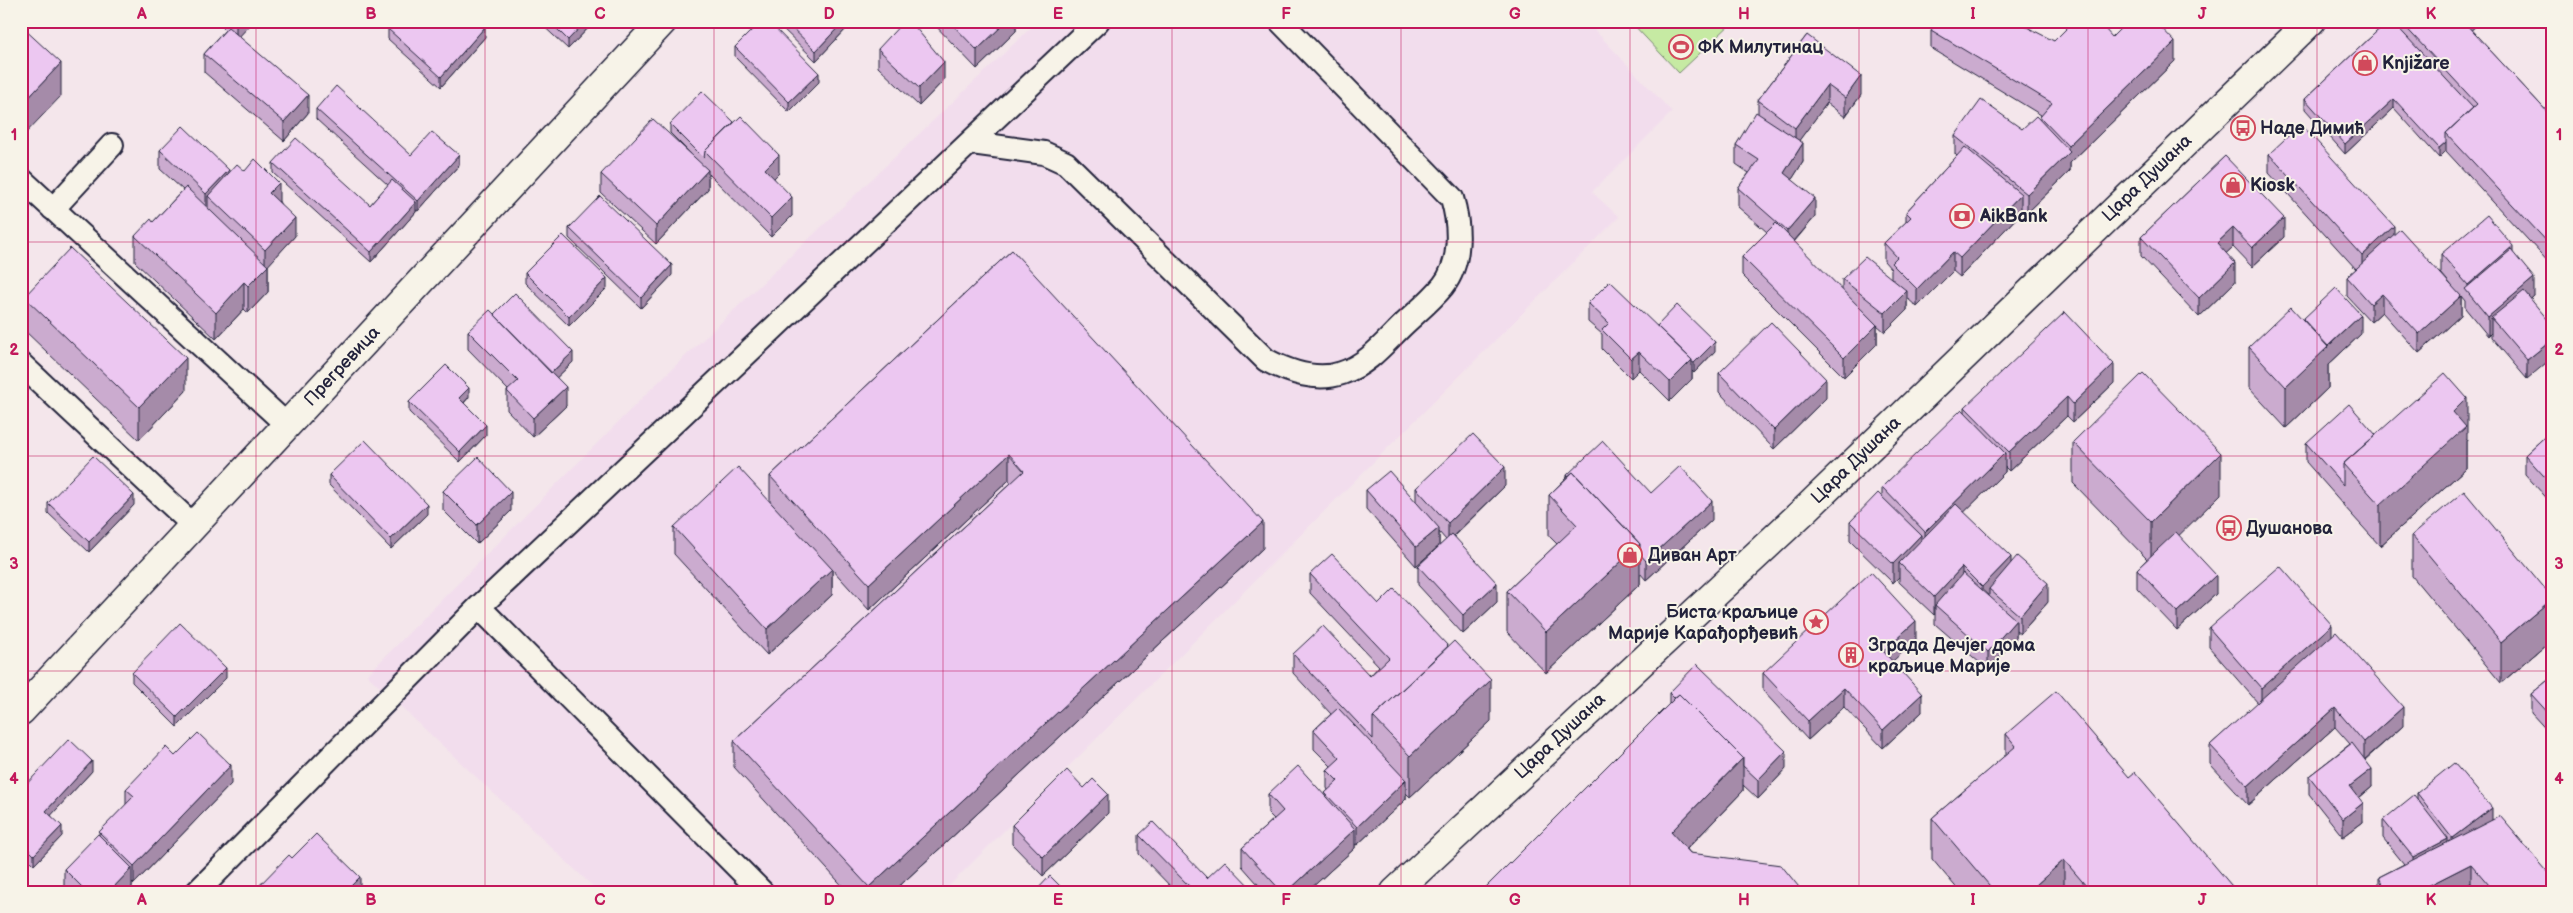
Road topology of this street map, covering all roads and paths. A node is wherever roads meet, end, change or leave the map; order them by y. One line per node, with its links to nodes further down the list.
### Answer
1 (663, 21): 10 (main road, Прегревица)
2 (1098, 21): 5 (lane)
3 (1280, 21): 5 (lane)
4 (2311, 21): 16 (main road, Цара Душана)
5 (972, 143): 12 (lane)
6 (112, 145): 8 (lane)
7 (21, 179): 8 (lane)
8 (53, 209): 10 (lane)
9 (21, 364): 11 (lane)
10 (287, 426): 11 (main road, Прегревица)
11 (194, 526): 13 (main road, Прегревица)
12 (479, 607): 14 (lane); 15 (lane)
13 (21, 711)
14 (197, 892)
15 (762, 892)
16 (1395, 892)

